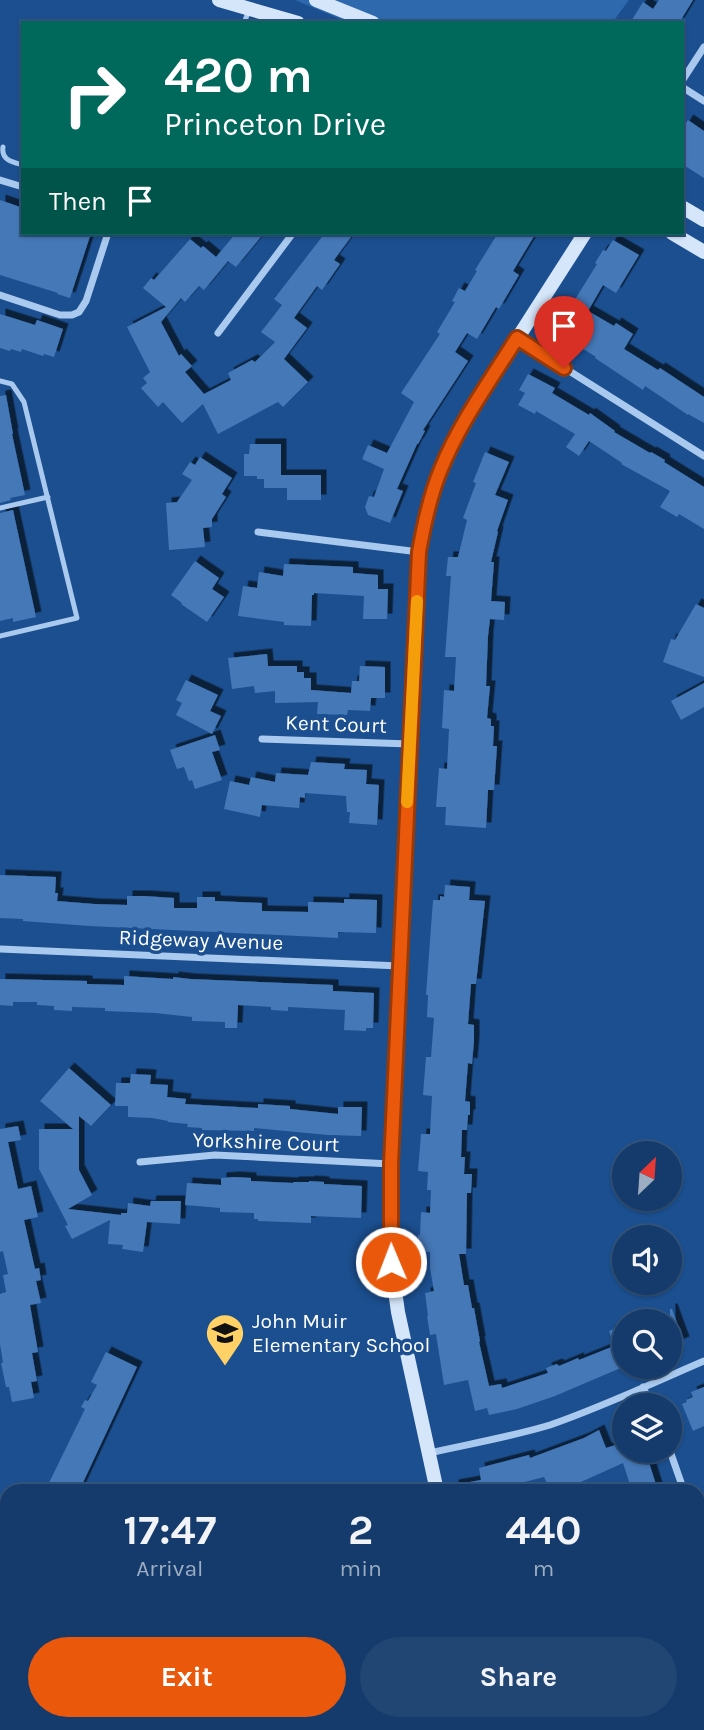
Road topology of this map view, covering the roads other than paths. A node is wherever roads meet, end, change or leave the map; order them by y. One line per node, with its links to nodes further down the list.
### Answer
1 (219, 0): 3 (street)
2 (316, 0): 6 (street)
3 (250, 8): 4 (lane); 5 (street)
4 (245, 21)
5 (292, 21)
6 (368, 21)
7 (704, 47): 8 (street)
8 (684, 78)
9 (684, 88): 10 (street)
10 (704, 101)
11 (3, 147): 12 (lane)
12 (21, 164)
13 (0, 180): 14 (street)
14 (21, 186)
15 (684, 208): 16 (street)
16 (704, 220)
17 (107, 235): 22 (street)
18 (292, 235): 23 (street)
19 (584, 235): 24 (street)
20 (675, 235): 21 (street)
21 (704, 253)
22 (0, 295)
23 (218, 333)
24 (517, 338): 26 (street); 30 (street)
25 (0, 381): 27 (lane)
26 (704, 456)
27 (48, 497): 28 (lane); 31 (lane)
28 (0, 508)
29 (258, 532): 30 (street)
30 (419, 552): 33 (street)
31 (0, 636)
32 (262, 739): 33 (street, Kent Court)
33 (410, 744): 35 (street)
34 (0, 949): 35 (street, Ridgeway Avenue)
35 (400, 966): 37 (street)
36 (140, 1162): 37 (street, Yorkshire Court)
37 (391, 1164): 41 (street)
38 (704, 1361): 39 (street)
39 (643, 1387): 40 (street); 41 (street)
40 (646, 1393)
41 (429, 1453): 43 (street)
42 (674, 1463): 44 (street)
43 (436, 1484)
44 (682, 1484)

